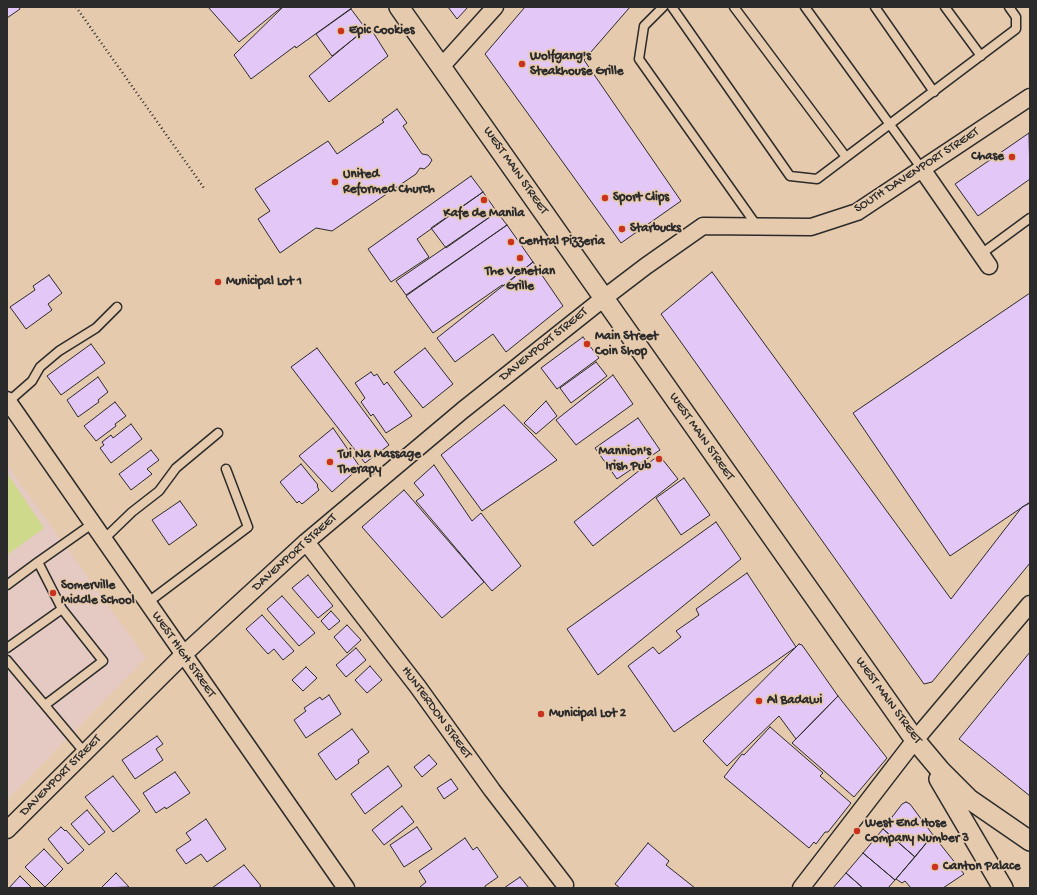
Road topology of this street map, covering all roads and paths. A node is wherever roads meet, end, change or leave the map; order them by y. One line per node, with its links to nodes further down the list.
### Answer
1 (76, 7): 18 (path)
2 (399, 7): 12 (street, WEST MAIN STREET)
3 (495, 7): 12 (street)
4 (663, 7): 20 (lane)
5 (672, 7): 16 (lane)
6 (734, 7): 16 (lane)
7 (805, 7): 15 (lane)
8 (875, 7): 13 (lane)
9 (945, 7): 11 (lane)
10 (1009, 7): 11 (lane)
11 (981, 56): 13 (lane)
12 (442, 66): 22 (street, WEST MAIN STREET)
13 (934, 92): 15 (lane)
14 (1030, 97): 17 (street, SOUTH DAVENPORT STREET)
15 (890, 125): 16 (lane); 17 (lane)
16 (846, 157)
17 (922, 169): 20 (street, SOUTH DAVENPORT STREET); 21 (street)
18 (204, 188)
19 (1030, 218): 21 (lane)
20 (758, 227): 22 (street, SOUTH DAVENPORT STREET)
21 (985, 260)
22 (604, 298): 29 (street, DAVENPORT STREET); 39 (street, WEST MAIN STREET)
23 (117, 307): 24 (lane)
24 (7, 401): 27 (street, WEST HIGH STREET)
25 (218, 434): 28 (lane)
26 (226, 469): 32 (lane)
27 (92, 524): 28 (street, WEST HIGH STREET); 30 (lane)
28 (103, 540): 32 (street, WEST HIGH STREET)
29 (306, 542): 36 (street, DAVENPORT STREET); 43 (street, HUNTERDON STREET)
30 (38, 562): 31 (lane); 34 (lane)
31 (7, 585)
32 (147, 603): 36 (street, WEST HIGH STREET)
33 (1030, 604): 39 (street)
34 (62, 609): 35 (lane); 38 (lane)
35 (7, 648)
36 (182, 655): 40 (street, DAVENPORT STREET); 44 (street, WEST HIGH STREET)
37 (7, 660): 38 (lane)
38 (45, 706): 40 (lane)
39 (915, 740): 42 (street, WEST MAIN STREET); 45 (street); 46 (street)
40 (84, 753): 41 (street, DAVENPORT STREET)
41 (7, 830)
42 (1030, 841)
43 (565, 885)
44 (346, 888)
45 (801, 888)
46 (1003, 888)

